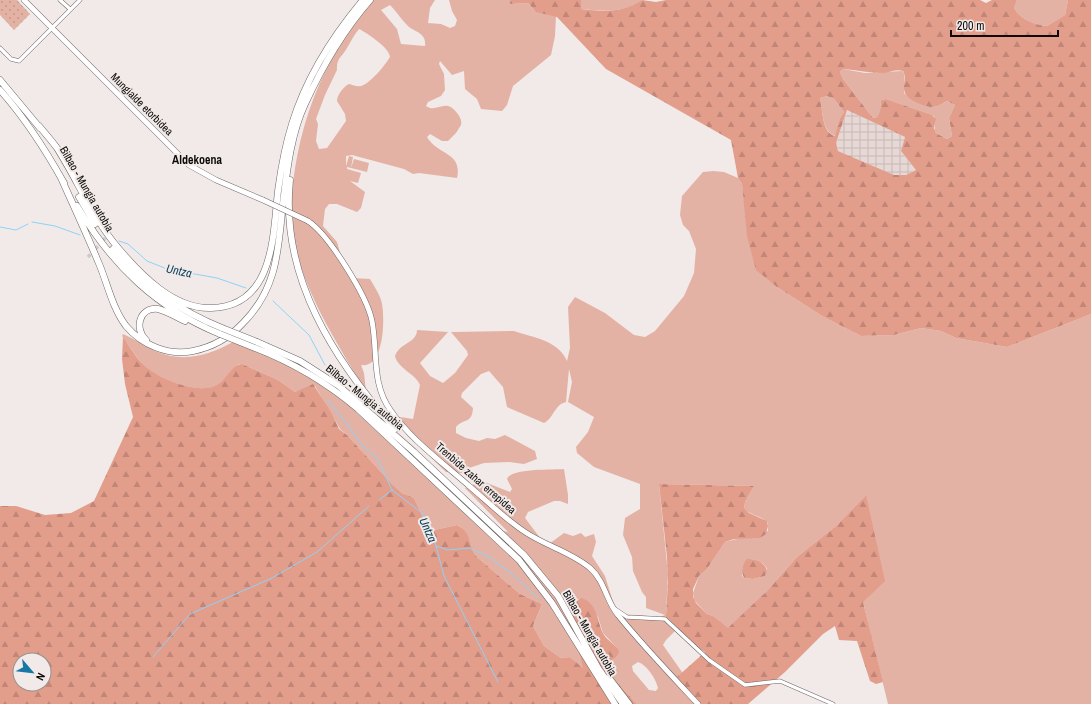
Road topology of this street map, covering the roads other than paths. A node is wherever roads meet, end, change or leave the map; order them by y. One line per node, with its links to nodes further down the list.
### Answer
1 (24, 0): 7 (street, Mungialde etorbidea)
2 (60, 0): 6 (street)
3 (80, 0): 6 (street)
4 (363, 0): 9 (highway)
5 (370, 0): 12 (highway)
6 (70, 10): 7 (street)
7 (52, 28): 8 (street); 16 (street, Mungialde etorbidea, bridge)
8 (0, 48)
9 (317, 66): 13 (highway); 15 (highway)
10 (0, 80): 13 (highway, Bilbao - Mungia autobia)
11 (0, 90): 14 (highway, Bilbao - Mungia autobia)
12 (308, 99): 15 (highway); 21 (highway)
13 (39, 126): 18 (highway, Bilbao - Mungia autobia)
14 (62, 180): 17 (highway, Bilbao - Mungia autobia); 20 (highway)
15 (283, 201): 20 (highway)
16 (308, 221): 22 (street, Trenbide zahar errepidea)
17 (205, 328): 18 (highway, Bilbao - Mungia autobia); 20 (highway)
18 (221, 331): 19 (highway, Bilbao - Mungia autobia, bridge)
19 (256, 345): 21 (highway, Bilbao - Mungia autobia); 24 (highway, Bilbao - Mungia autobia)
20 (165, 350)
21 (414, 452): 23 (highway, Bilbao - Mungia autobia)
22 (613, 608): 27 (street, Trenbide zahar errepidea); 28 (street)
23 (583, 640): 25 (highway, Bilbao - Mungia autobia); 26 (highway)
24 (615, 704)
25 (623, 704)
26 (629, 704)
27 (698, 704)
28 (832, 704)

